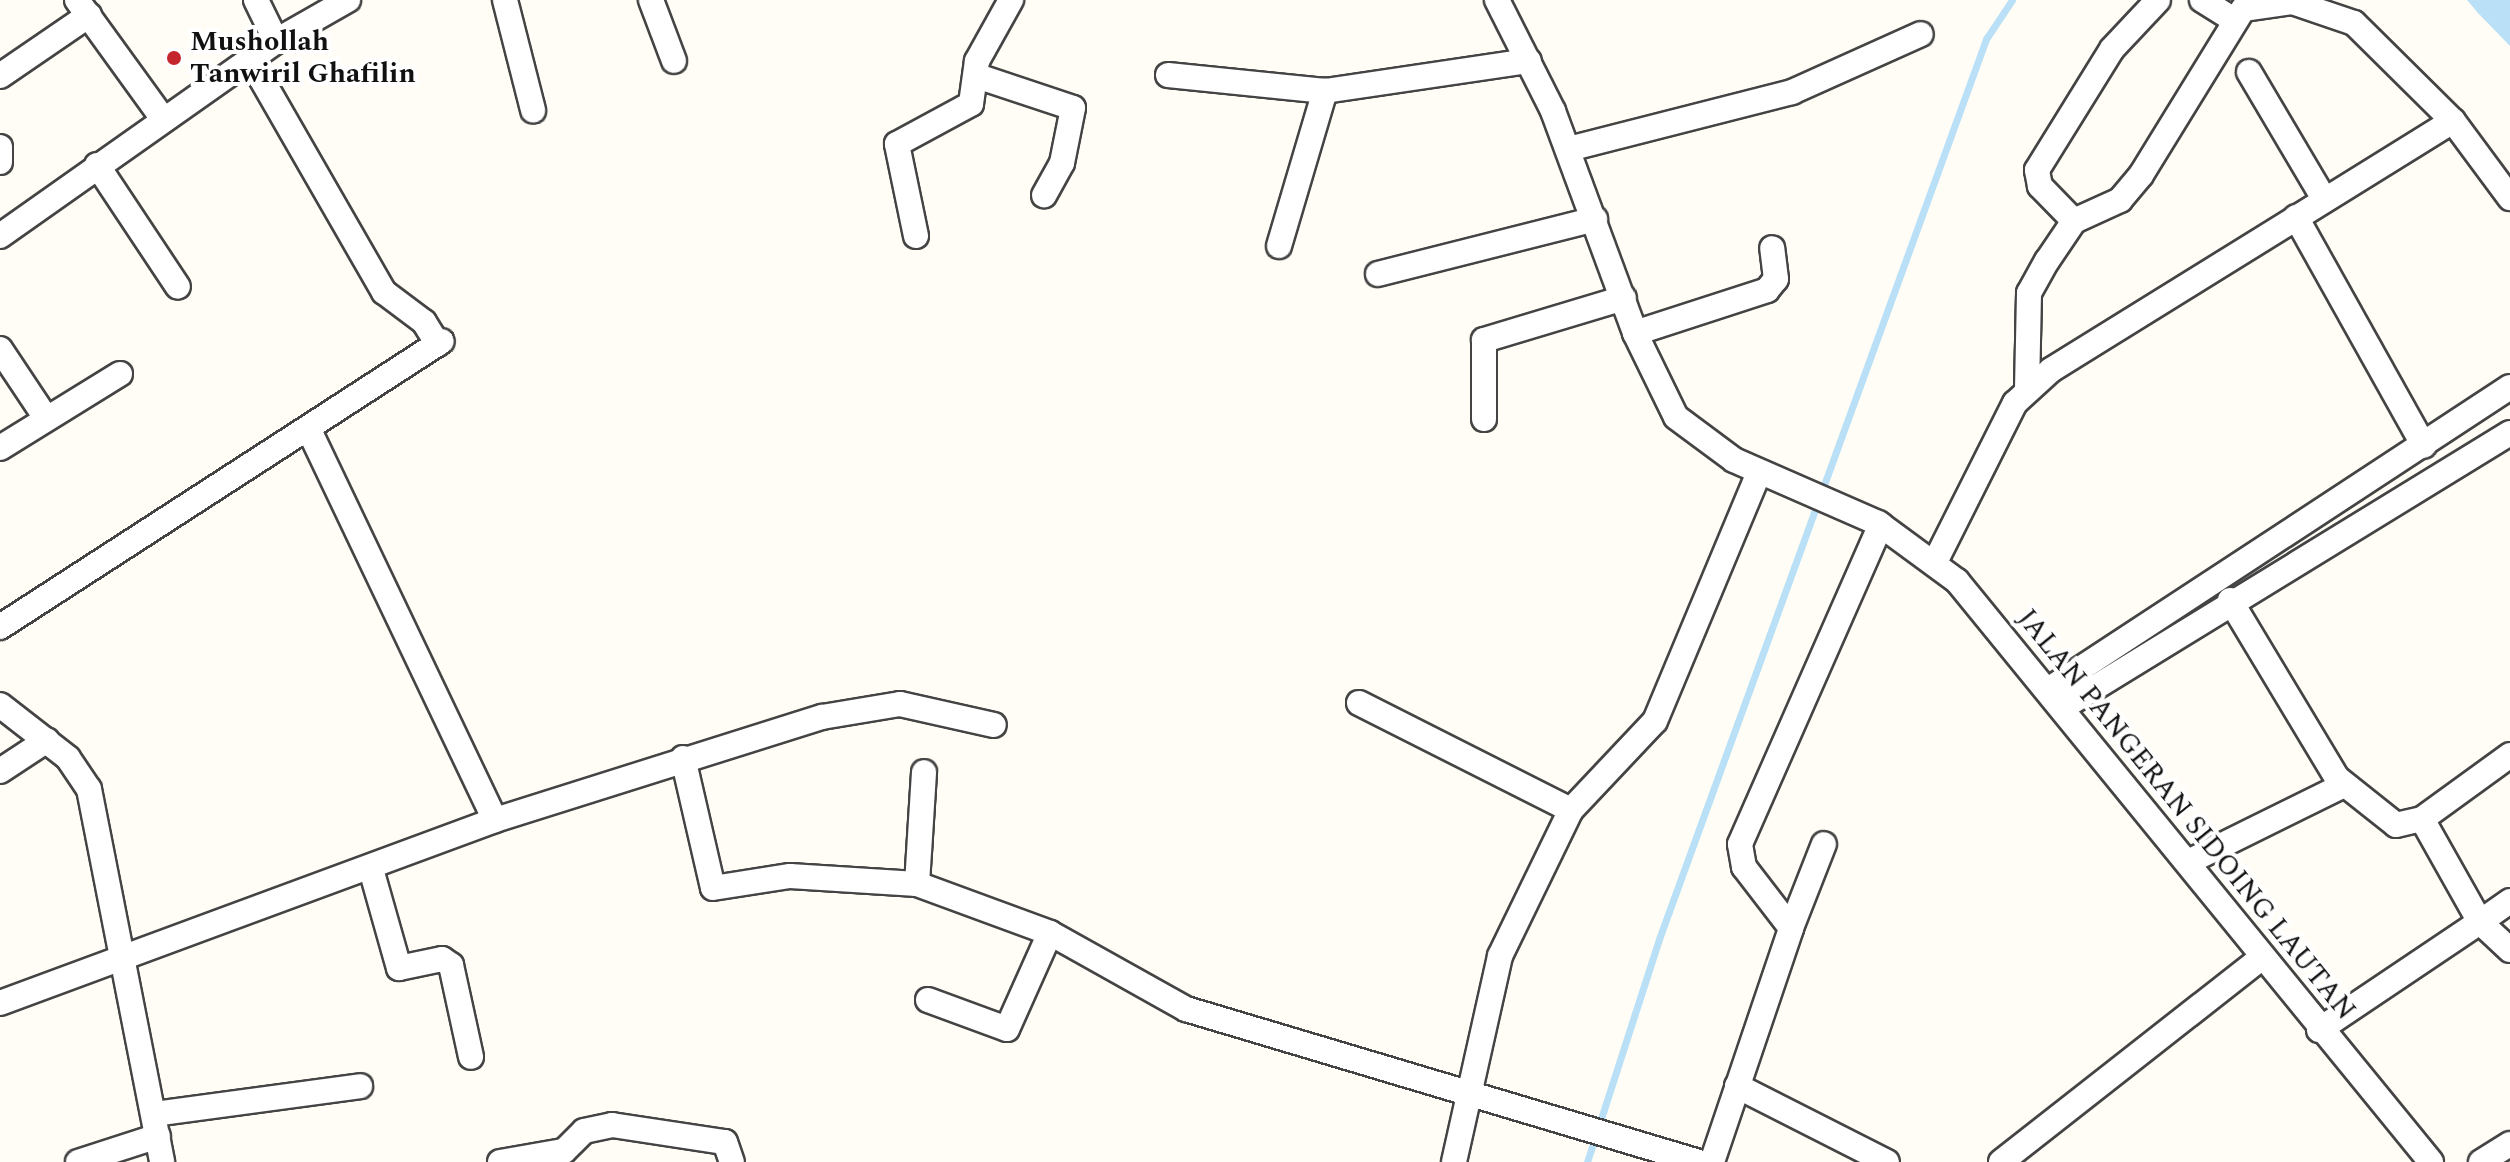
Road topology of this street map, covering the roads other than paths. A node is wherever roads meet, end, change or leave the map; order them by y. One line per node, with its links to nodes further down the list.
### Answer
1 (256, 0): 13 (street)
2 (348, 0): 10 (street)
3 (505, 0): 22 (street)
4 (651, 0): 15 (street)
5 (1011, 0): 20 (street)
6 (1497, 0): 16 (street)
7 (2158, 0): 34 (street)
8 (2202, 0): 11 (street)
9 (83, 8): 19 (street); 23 (street)
10 (313, 9): 13 (street)
11 (2232, 19): 24 (street); 34 (street)
12 (1921, 34): 26 (street)
13 (276, 41): 14 (street)
14 (250, 59): 23 (street); 49 (street)
15 (674, 61)
16 (1529, 61): 21 (street); 26 (street)
17 (2249, 72): 31 (street)
18 (1168, 75): 21 (street)
19 (0, 76)
20 (977, 76): 29 (street); 36 (street)
21 (1325, 91): 37 (street)
22 (533, 110)
23 (164, 120): 28 (street)
24 (2453, 121): 30 (street); 31 (street)
25 (0, 147): 27 (street)
26 (1569, 149): 33 (street)
27 (0, 162)
28 (97, 165): 35 (street); 40 (street)
29 (1044, 195)
30 (2510, 198)
31 (2324, 199): 32 (street)
32 (2296, 217): 46 (street); 51 (street)
33 (1595, 219): 39 (street); 41 (street)
34 (2074, 221): 46 (street)
35 (0, 236)
36 (916, 236)
37 (1279, 246)
38 (1772, 248): 42 (street)
39 (1378, 274)
40 (178, 287)
41 (1623, 294): 42 (street); 48 (street)
42 (1635, 333): 53 (street)
43 (0, 349): 47 (street)
44 (120, 374): 47 (street)
45 (2510, 387): 51 (street)
46 (2027, 389): 55 (street)
47 (46, 418): 52 (street)
48 (1484, 419)
49 (309, 430): 57 (street); 70 (street)
50 (2510, 433): 56 (street)
51 (2424, 446): 58 (street)
52 (0, 448)
53 (1759, 472): 54 (street, JALAN PANGERAN SIDOING LAUTAN); 68 (street)
54 (1880, 524): 55 (street, JALAN PANGERAN SIDOING LAUTAN); 77 (street)
55 (1935, 562): 58 (street, JALAN PANGERAN SIDOING LAUTAN)
56 (2230, 600): 58 (street); 67 (street)
57 (0, 627)
58 (2058, 697): 72 (street, JALAN PANGERAN SIDOING LAUTAN)
59 (1359, 703): 68 (street)
60 (0, 705): 62 (street)
61 (994, 725): 63 (street)
62 (47, 740): 65 (street); 81 (street)
63 (683, 758): 70 (street); 74 (street)
64 (2509, 759): 69 (street)
65 (0, 771)
66 (924, 772): 74 (street)
67 (2344, 785): 69 (street); 72 (street)
68 (1571, 810): 88 (street)
69 (2422, 819): 76 (street)
70 (495, 820): 73 (street)
71 (1824, 844): 77 (street)
72 (2188, 862): 80 (street, JALAN PANGERAN SIDOING LAUTAN)
73 (371, 869): 81 (street); 85 (street)
74 (917, 884): 78 (street)
75 (2510, 901): 76 (street)
76 (2480, 922): 79 (street); 84 (street)
77 (1791, 928): 87 (street)
78 (1050, 933): 82 (street); 88 (street)
79 (2510, 950)
80 (2262, 957): 84 (street, JALAN PANGERAN SIDOING LAUTAN); 99 (street)
81 (127, 958): 83 (street); 89 (street)
82 (928, 1000)
83 (0, 1003)
84 (2319, 1030): 100 (street, JALAN PANGERAN SIDOING LAUTAN)
85 (471, 1057)
86 (360, 1086): 89 (street)
87 (1737, 1086): 97 (street); 98 (street)
88 (1470, 1091): 95 (street); 96 (street)
89 (156, 1125): 91 (street); 92 (street)
90 (2510, 1144): 101 (street)
91 (78, 1162)
92 (162, 1162)
93 (500, 1162): 94 (street)
94 (732, 1162)
95 (1454, 1162)
96 (1699, 1162)
97 (1712, 1162)
98 (1887, 1162)
99 (2001, 1162)
100 (2431, 1162)
101 (2481, 1162)

